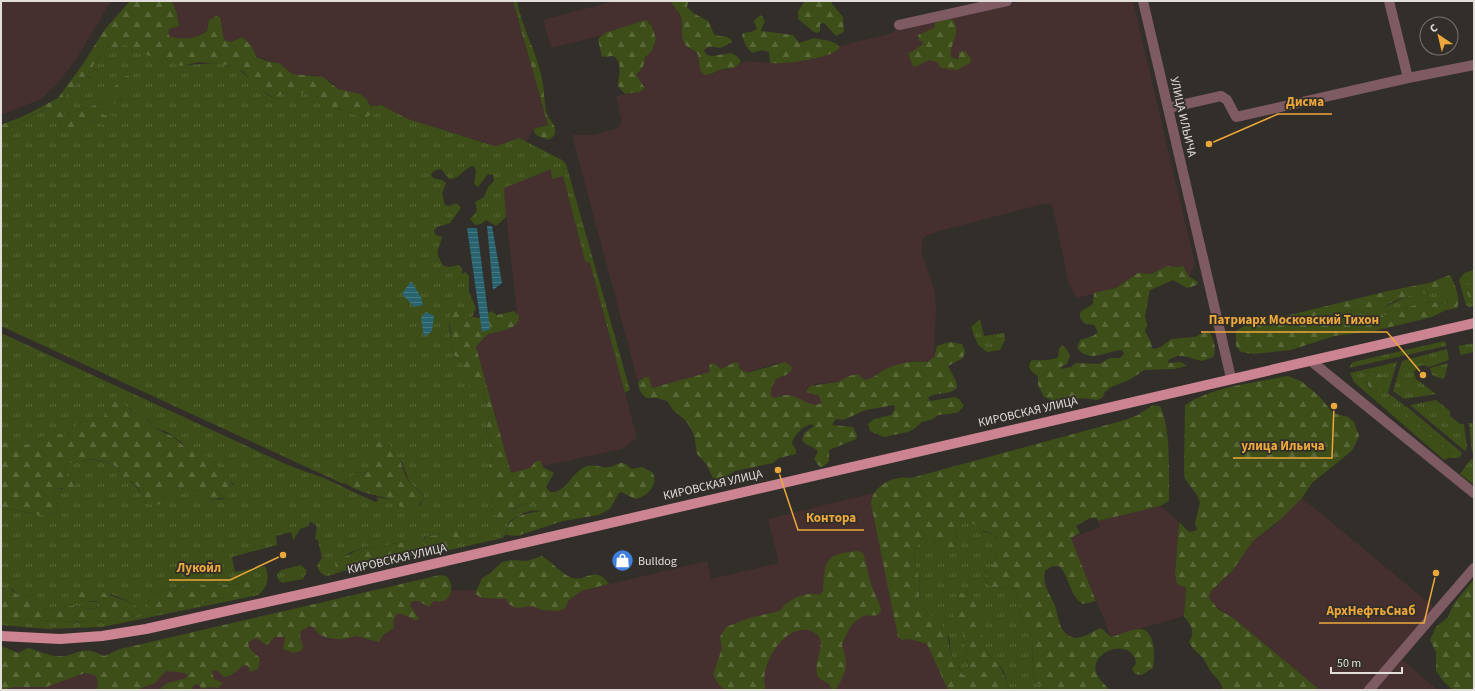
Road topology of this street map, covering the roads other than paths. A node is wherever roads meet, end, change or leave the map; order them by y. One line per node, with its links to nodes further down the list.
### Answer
1 (1007, 1): 4 (street)
2 (1143, 1): 7 (street, УЛИЦА ИЛЬИЧА)
3 (1389, 1): 6 (street)
4 (900, 25)
5 (1474, 65): 6 (street)
6 (1408, 78): 7 (street)
7 (1168, 108): 10 (street, УЛИЦА ИЛЬИЧА)
8 (1474, 323): 9 (main road, КИРОВСКАЯ УЛИЦА)
9 (1311, 360): 10 (main road, КИРОВСКАЯ УЛИЦА); 11 (street)
10 (1231, 378): 13 (main road, КИРОВСКАЯ УЛИЦА)
11 (1474, 493)
12 (1474, 568): 14 (street)
13 (1, 636)
14 (1369, 690)

